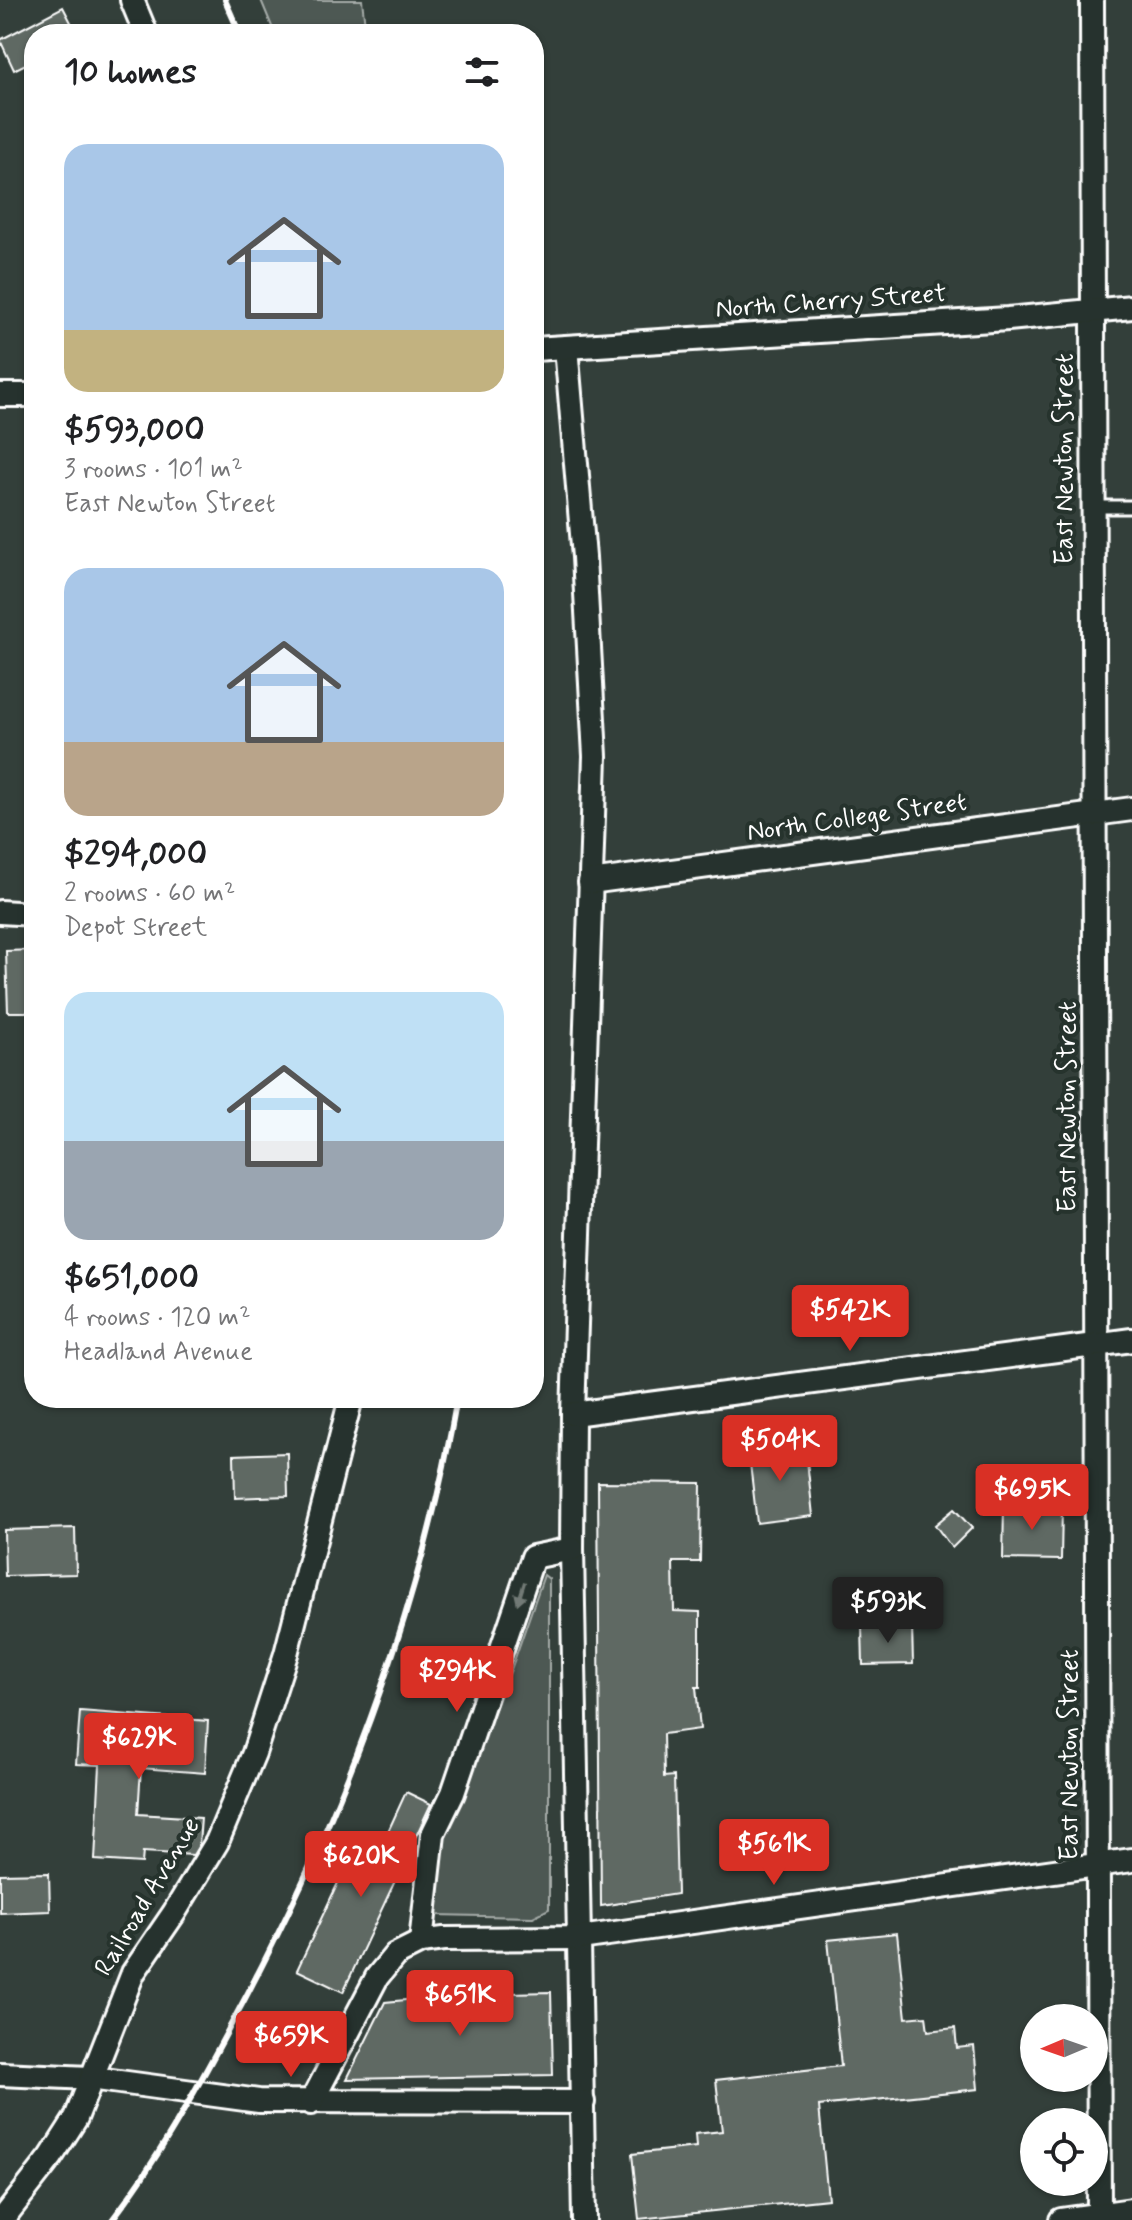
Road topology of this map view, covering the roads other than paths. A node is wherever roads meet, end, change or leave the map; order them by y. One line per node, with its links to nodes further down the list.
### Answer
1 (132, 0): 3 (street)
2 (1092, 0): 5 (street, East Newton Street)
3 (142, 24)
4 (1132, 307): 5 (street, North Cherry Street)
5 (1092, 312): 6 (street, North Cherry Street); 10 (street, East Newton Street)
6 (566, 347): 7 (street, North Cherry Street); 14 (street)
7 (544, 348)
8 (0, 395): 9 (street)
9 (24, 395)
10 (1094, 507): 11 (lane); 13 (street, East Newton Street)
11 (1132, 507)
12 (1132, 809): 13 (street, North College Street)
13 (1095, 814): 14 (street, North College Street); 18 (street, East Newton Street)
14 (590, 882): 20 (street)
15 (0, 912): 16 (street)
16 (24, 913)
17 (1132, 1340): 18 (street)
18 (1096, 1342): 20 (street); 23 (street, East Newton Street)
19 (348, 1408): 27 (street, Railroad Avenue)
20 (573, 1414): 21 (street)
21 (572, 1549): 24 (street); 25 (street, one-way to 25)
22 (1132, 1860): 23 (street)
23 (1099, 1865): 24 (street); 31 (street, East Newton Street)
24 (580, 1938): 25 (street); 28 (street)
25 (421, 1942): 29 (street)
26 (0, 2074): 27 (street)
27 (90, 2078): 29 (street); 32 (street, Railroad Avenue)
28 (583, 2102): 29 (street); 33 (street)
29 (311, 2103)
30 (1132, 2210): 31 (street)
31 (1099, 2217): 34 (street)
32 (2, 2220)
33 (584, 2220)
34 (1061, 2220)

